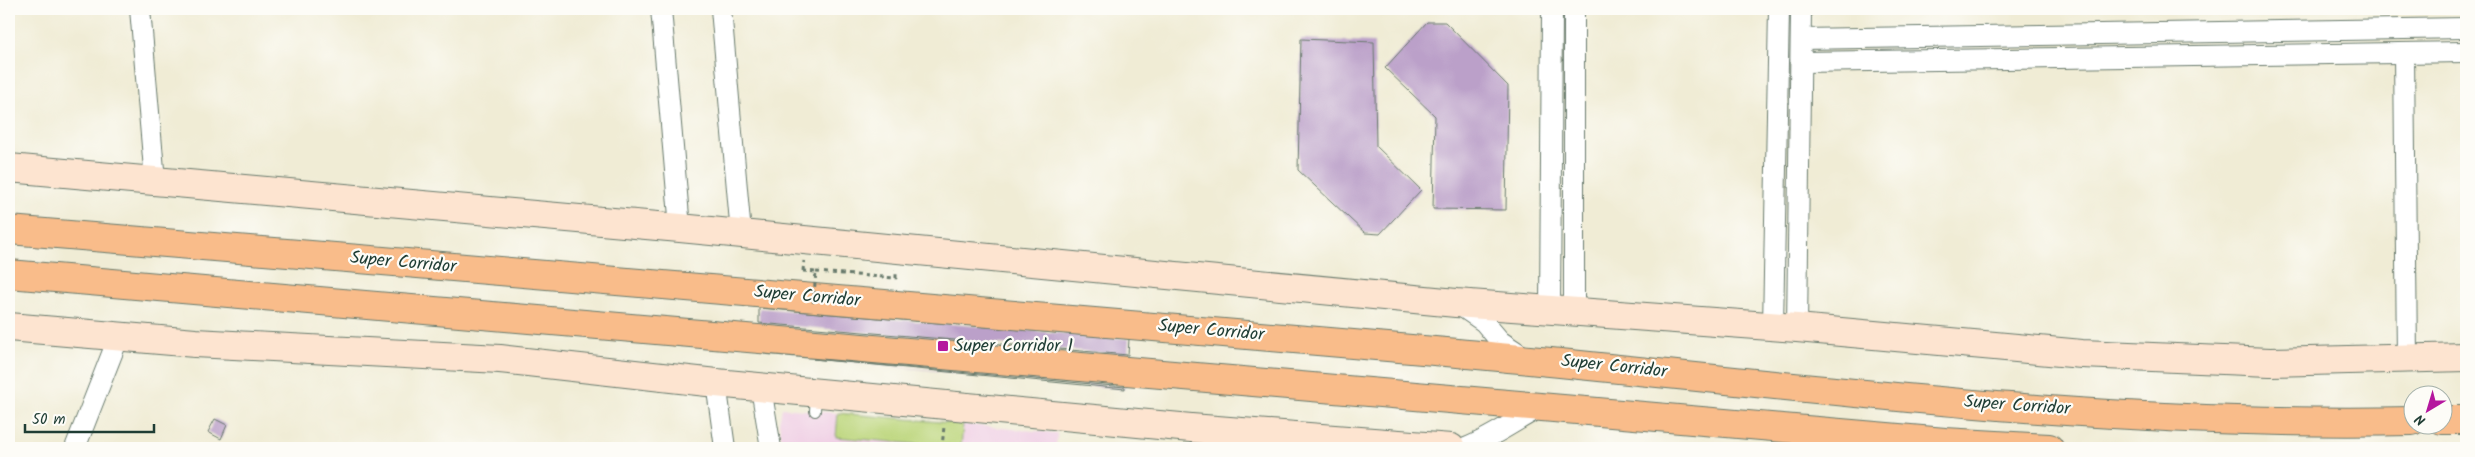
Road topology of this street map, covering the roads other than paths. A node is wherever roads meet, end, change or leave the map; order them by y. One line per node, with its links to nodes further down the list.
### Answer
1 (140, 9): 14 (street)
2 (661, 9): 15 (street)
3 (721, 9): 17 (street)
4 (1552, 9): 20 (street)
5 (1574, 9): 20 (street)
6 (1780, 9): 22 (street)
7 (1801, 9): 9 (street)
8 (2466, 28): 9 (street)
9 (1801, 39): 12 (street)
10 (2466, 52): 11 (street)
11 (2404, 53): 12 (street); 26 (street)
12 (1800, 62): 22 (street)
13 (9, 168): 14 (street)
14 (155, 181): 15 (street)
15 (680, 228): 17 (street)
16 (9, 230): 25 (main road, Super Corridor)
17 (741, 234): 19 (street)
18 (9, 274): 29 (main road)
19 (1456, 303): 20 (street); 25 (street)
20 (1562, 312): 22 (street)
21 (9, 327): 23 (street)
22 (1785, 328): 26 (street)
23 (119, 336): 27 (street); 33 (street)
24 (2466, 357): 26 (street)
25 (1527, 359): 32 (main road, Super Corridor)
26 (2407, 359)
27 (716, 383): 28 (street); 34 (street)
28 (761, 388): 35 (street); 36 (street)
29 (1541, 407): 37 (street); 38 (main road)
30 (2452, 420): 31 (main road)
31 (2466, 420)
32 (2402, 421)
33 (75, 448)
34 (726, 448)
35 (771, 448)
36 (1451, 448)
37 (1466, 448)
38 (2049, 448)

